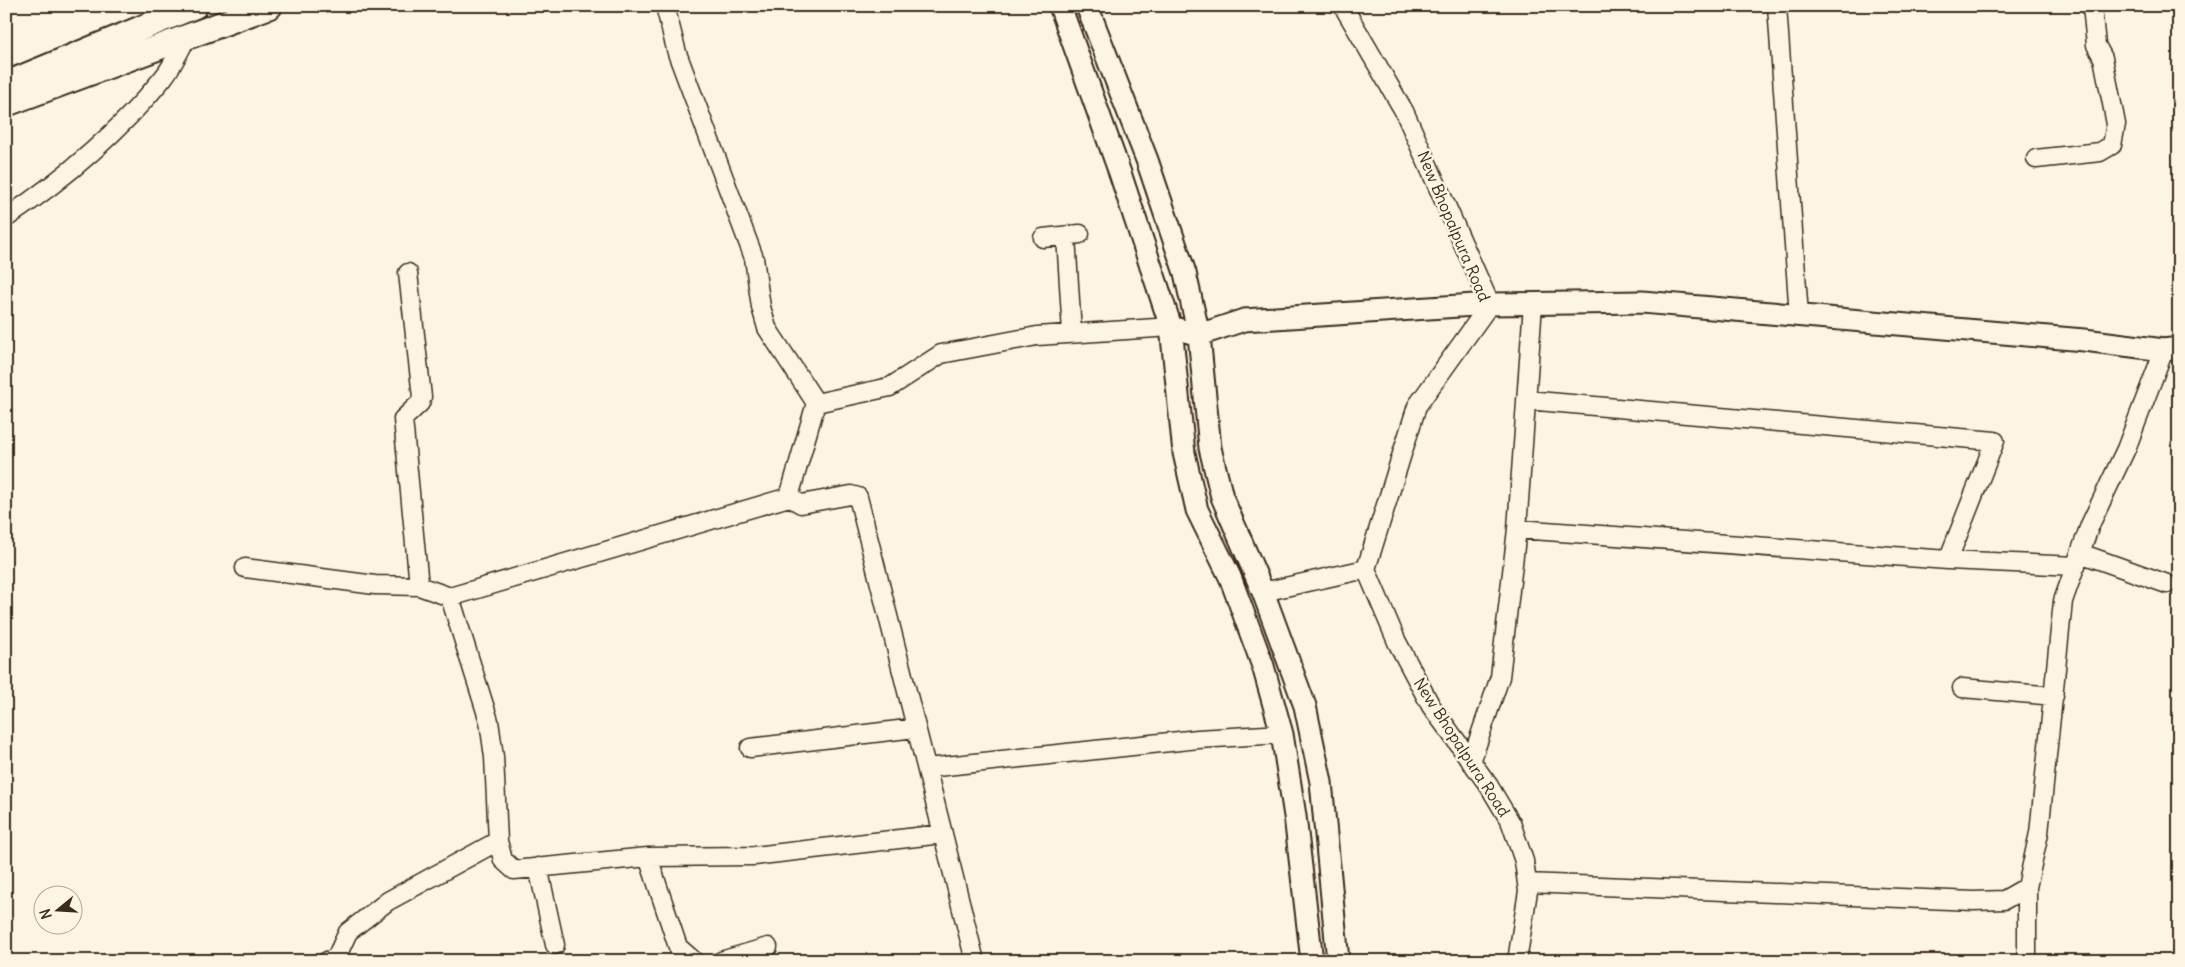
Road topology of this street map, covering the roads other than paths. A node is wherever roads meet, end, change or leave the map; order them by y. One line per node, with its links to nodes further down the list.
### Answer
1 (270, 6): 9 (main road)
2 (665, 6): 24 (street)
3 (1060, 6): 19 (street)
4 (1087, 6): 21 (street)
5 (1343, 6): 16 (street, New Bhopalpura Road)
6 (1777, 6): 18 (street)
7 (2092, 6): 12 (street)
8 (185, 8): 10 (main road)
9 (188, 35): 11 (main road); 13 (street)
10 (6, 84)
11 (6, 104)
12 (2036, 159)
13 (6, 218)
14 (1043, 238): 20 (street)
15 (408, 273): 32 (street)
16 (1490, 304): 17 (street); 21 (street); 30 (street, New Bhopalpura Road)
17 (1533, 304): 18 (street); 23 (street)
18 (1799, 316): 22 (street)
19 (1171, 327): 20 (street); 21 (street); 38 (street)
20 (1072, 333): 24 (street)
21 (1200, 334): 33 (street)
22 (2171, 349): 27 (street)
23 (1526, 400): 26 (street); 28 (street)
24 (816, 403): 25 (street)
25 (789, 496): 34 (street); 37 (street)
26 (1517, 528): 28 (street); 40 (street)
27 (2078, 559): 28 (street); 31 (street); 36 (street)
28 (1948, 560)
29 (246, 568): 32 (street)
30 (1366, 569): 33 (street); 40 (street, New Bhopalpura Road)
31 (2167, 584)
32 (419, 586): 34 (street)
33 (1263, 592): 55 (street)
34 (450, 597): 43 (street)
35 (1962, 688): 36 (street)
36 (2054, 696): 47 (street)
37 (915, 728): 39 (street); 41 (street)
38 (1282, 734): 41 (street); 54 (street)
39 (750, 748)
40 (1471, 762): 46 (street, New Bhopalpura Road)
41 (927, 768): 42 (street)
42 (942, 834): 44 (street); 53 (street)
43 (498, 841): 45 (street); 50 (street)
44 (648, 857): 45 (street); 51 (street)
45 (538, 867): 48 (street)
46 (1527, 883): 47 (street); 56 (street, New Bhopalpura Road)
47 (2027, 888): 57 (street)
48 (554, 945)
49 (768, 947): 52 (street)
50 (333, 960)
51 (694, 961)
52 (721, 961)
53 (975, 961)
54 (1312, 961)
55 (1338, 961)
56 (1517, 961)
57 (2027, 961)

